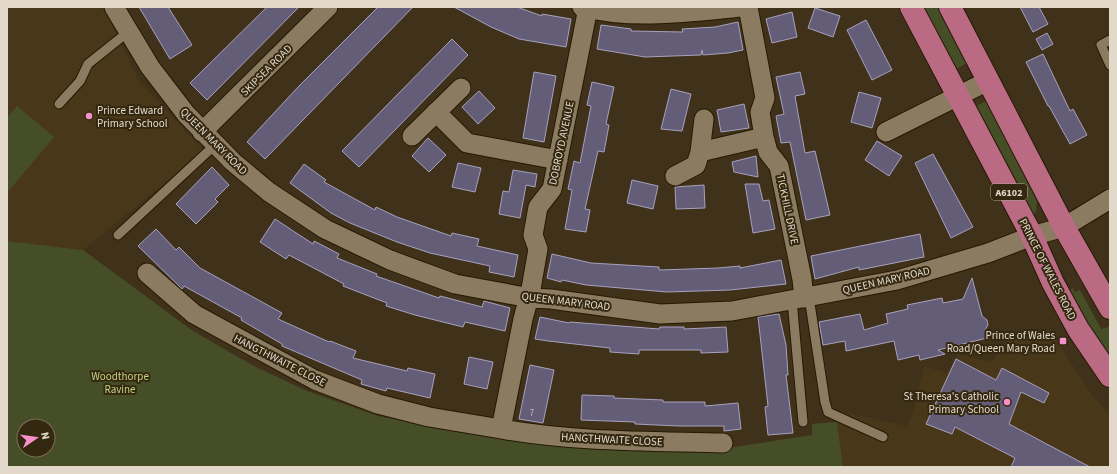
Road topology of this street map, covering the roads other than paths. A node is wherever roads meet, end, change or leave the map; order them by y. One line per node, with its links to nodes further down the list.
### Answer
1 (114, 7): 9 (street, QUEEN MARY ROAD)
2 (328, 7): 21 (street, SKIPSEA ROAD)
3 (741, 7): 8 (street)
4 (748, 7): 20 (street, TICKHILL DRIVE)
5 (911, 7): 14 (highway, PRINCE OF WALES ROAD / A6102)
6 (950, 7): 12 (highway, A6102)
7 (585, 8): 8 (street); 23 (street, DOBROYD AVENUE)
8 (650, 10)
9 (128, 32): 15 (lane); 21 (street, QUEEN MARY ROAD)
10 (1110, 40): 11 (lane)
11 (1110, 65)
12 (988, 81): 14 (street); 26 (highway, A6102)
13 (460, 88): 16 (street)
14 (957, 96): 18 (street); 28 (highway, PRINCE OF WALES ROAD / A6102)
15 (59, 104)
16 (436, 112): 19 (street); 23 (street)
17 (704, 119): 22 (street)
18 (886, 132)
19 (412, 136)
20 (764, 137): 22 (street); 31 (street, TICKHILL DRIVE)
21 (209, 138): 27 (lane); 30 (street, QUEEN MARY ROAD)
22 (700, 152): 24 (street)
23 (558, 160): 30 (street, DOBROYD AVENUE)
24 (675, 176)
25 (1110, 199): 26 (street, QUEEN MARY ROAD)
26 (1064, 227): 28 (street, QUEEN MARY ROAD); 32 (highway, A6102)
27 (118, 236)
28 (1032, 236): 31 (street, QUEEN MARY ROAD); 33 (highway, PRINCE OF WALES ROAD / A6102)
29 (147, 273): 35 (street, HANGTHWAITE CLOSE)
30 (530, 298): 31 (street, QUEEN MARY ROAD); 35 (street)
31 (802, 298): 34 (lane); 36 (lane)
32 (1110, 308)
33 (1110, 376)
34 (803, 422)
35 (501, 428): 37 (street, HANGTHWAITE CLOSE)
36 (883, 437)
37 (723, 443)

